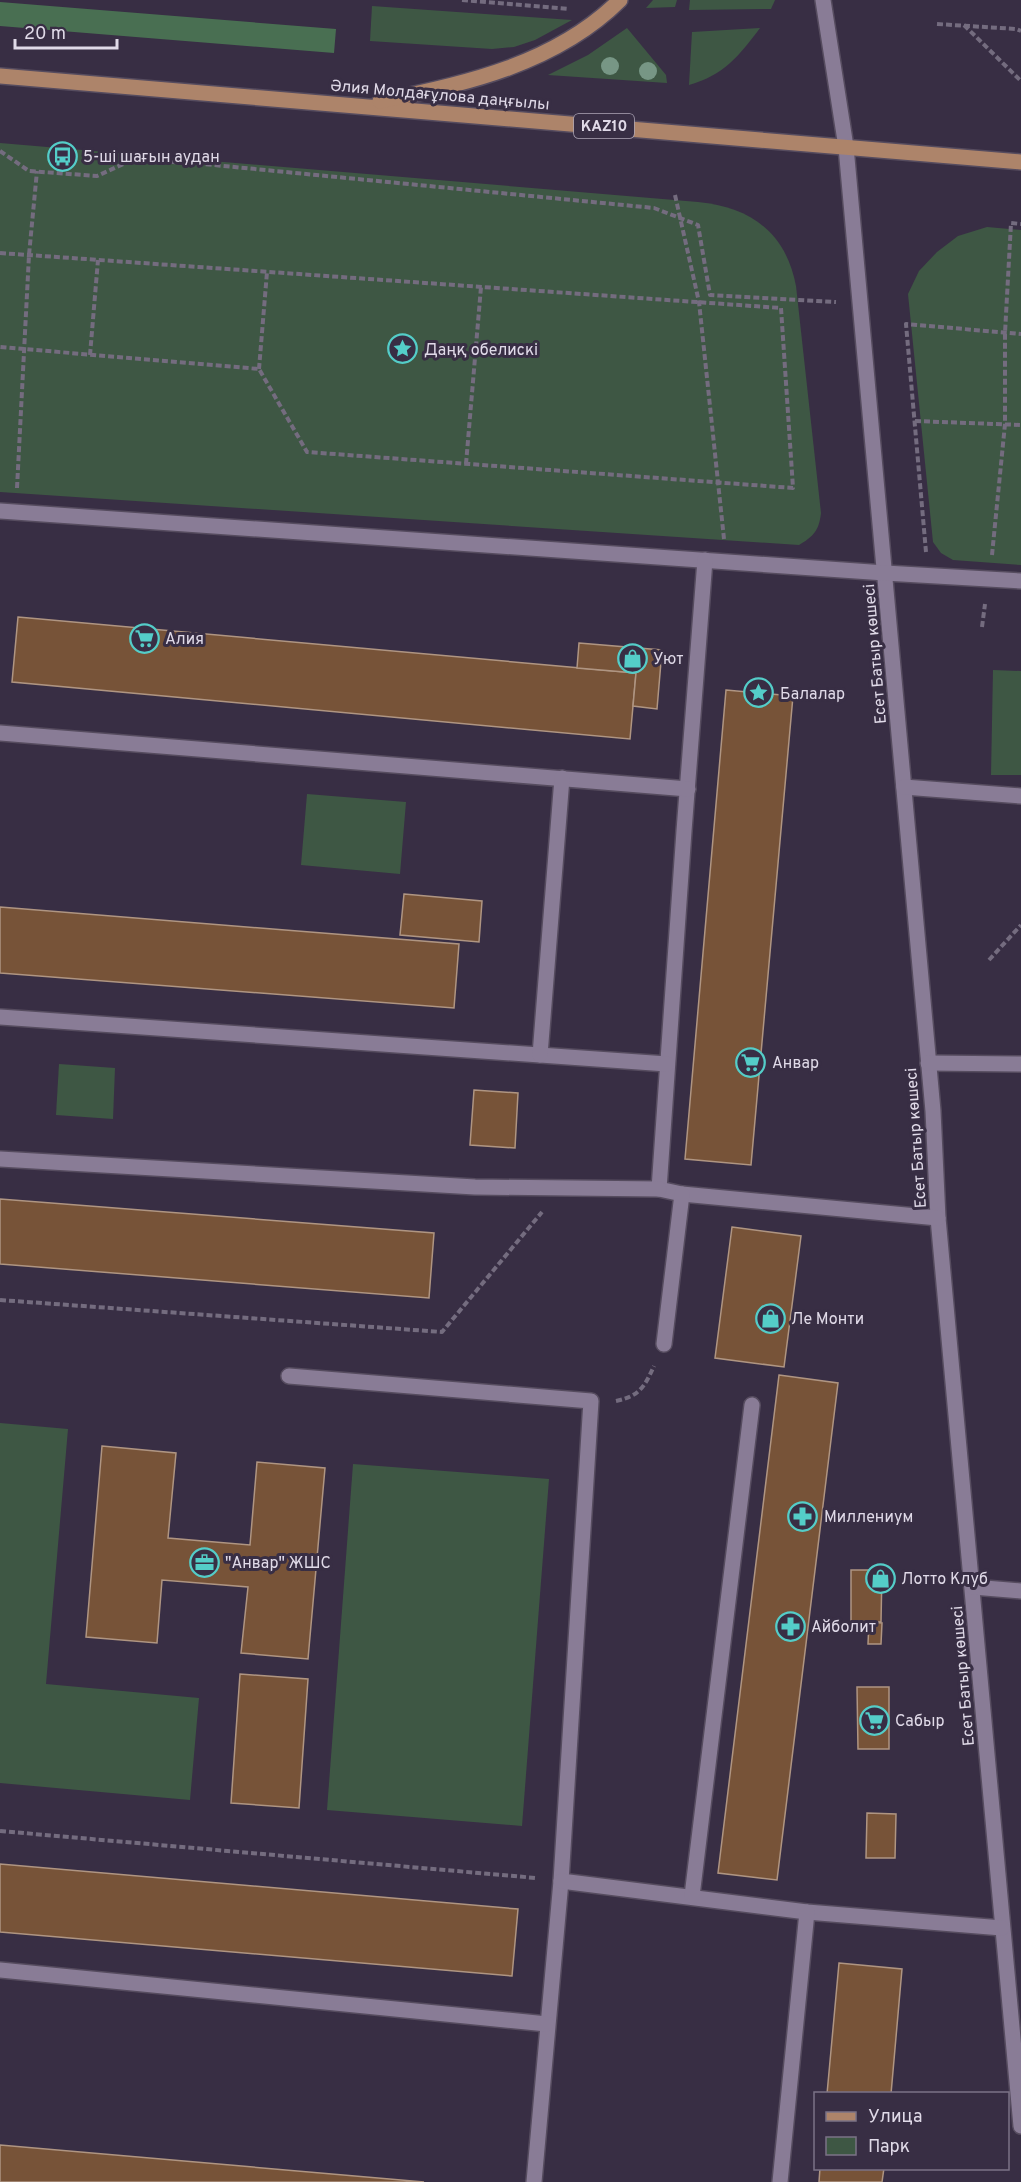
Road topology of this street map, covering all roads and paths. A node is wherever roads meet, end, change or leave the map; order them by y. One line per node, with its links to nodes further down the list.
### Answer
1 (462, 0): 4 (path)
2 (620, 0): 10 (main road)
3 (823, 0): 11 (street, Есет Батыр көшесі)
4 (581, 10)
5 (937, 24): 6 (path)
6 (964, 25): 7 (path); 9 (path)
7 (1021, 31)
8 (0, 76): 10 (main road, Әлия Молдағұлова даңғылы / KAZ10)
9 (1021, 81)
10 (361, 105): 11 (main road, Әлия Молдағұлова даңғылы / KAZ10)
11 (846, 147): 13 (main road, Әлия Молдағұлова даңғылы / KAZ10); 24 (street, Есет Батыр көшесі)
12 (0, 151): 14 (path)
13 (1021, 162)
14 (37, 171): 16 (path); 19 (path)
15 (675, 195): 16 (path)
16 (680, 219): 23 (path); 24 (path)
17 (1021, 224): 25 (path)
18 (0, 253): 19 (path)
19 (29, 255): 20 (path); 28 (path)
20 (98, 260): 21 (path); 29 (path)
21 (267, 272): 22 (path); 30 (path)
22 (481, 287): 23 (path); 34 (path)
23 (699, 302): 35 (path); 35 (path)
24 (861, 303): 39 (street, Есет Батыр көшесі)
25 (1005, 333): 26 (path); 31 (path); 32 (path)
26 (1021, 334)
27 (0, 347): 28 (path)
28 (25, 350): 29 (path); 36 (path)
29 (90, 355): 30 (path)
30 (259, 369): 34 (path)
31 (915, 421): 32 (path); 40 (path)
32 (1005, 423): 33 (path); 41 (path)
33 (1021, 425)
34 (466, 464): 35 (path)
35 (718, 481): 38 (path)
36 (8, 512): 37 (street)
37 (705, 560): 38 (street); 47 (street)
38 (726, 562): 39 (street)
39 (885, 573): 40 (street); 46 (street, Есет Батыр көшесі)
40 (928, 576): 41 (street)
41 (989, 579): 42 (street); 43 (path)
42 (1021, 581)
43 (982, 627)
44 (0, 733): 45 (street)
45 (562, 778): 47 (street); 52 (street)
46 (904, 788): 48 (street); 53 (street, Есет Батыр көшесі)
47 (688, 789): 54 (street)
48 (1021, 796)
49 (1021, 925): 50 (path)
50 (988, 960)
51 (0, 1017): 52 (street)
52 (540, 1055): 54 (street)
53 (928, 1063): 55 (street); 60 (street, Есет Батыр көшесі)
54 (667, 1064): 58 (street)
55 (1021, 1064)
56 (0, 1158): 57 (street)
57 (562, 1188): 58 (street); 61 (path)
58 (659, 1189): 59 (street)
59 (682, 1194): 60 (street); 62 (street)
60 (938, 1218): 66 (street, Есет Батыр көшесі)
61 (0, 1300)
62 (664, 1344): 64 (path)
63 (289, 1376): 64 (street)
64 (591, 1401): 69 (street)
65 (752, 1405): 70 (street)
66 (973, 1587): 67 (street); 72 (street, Есет Батыр көшесі)
67 (1021, 1591)
68 (0, 1831): 69 (path)
69 (561, 1881): 70 (street); 74 (street)
70 (692, 1896): 71 (street)
71 (807, 1912): 72 (street); 78 (street)
72 (1002, 1928): 75 (street, Есет Батыр көшесі)
73 (0, 1970): 74 (street)
74 (547, 2024): 77 (street)
75 (1018, 2070): 76 (street, Есет Батыр көшесі)
76 (1021, 2126)
77 (534, 2182)
78 (780, 2182)

